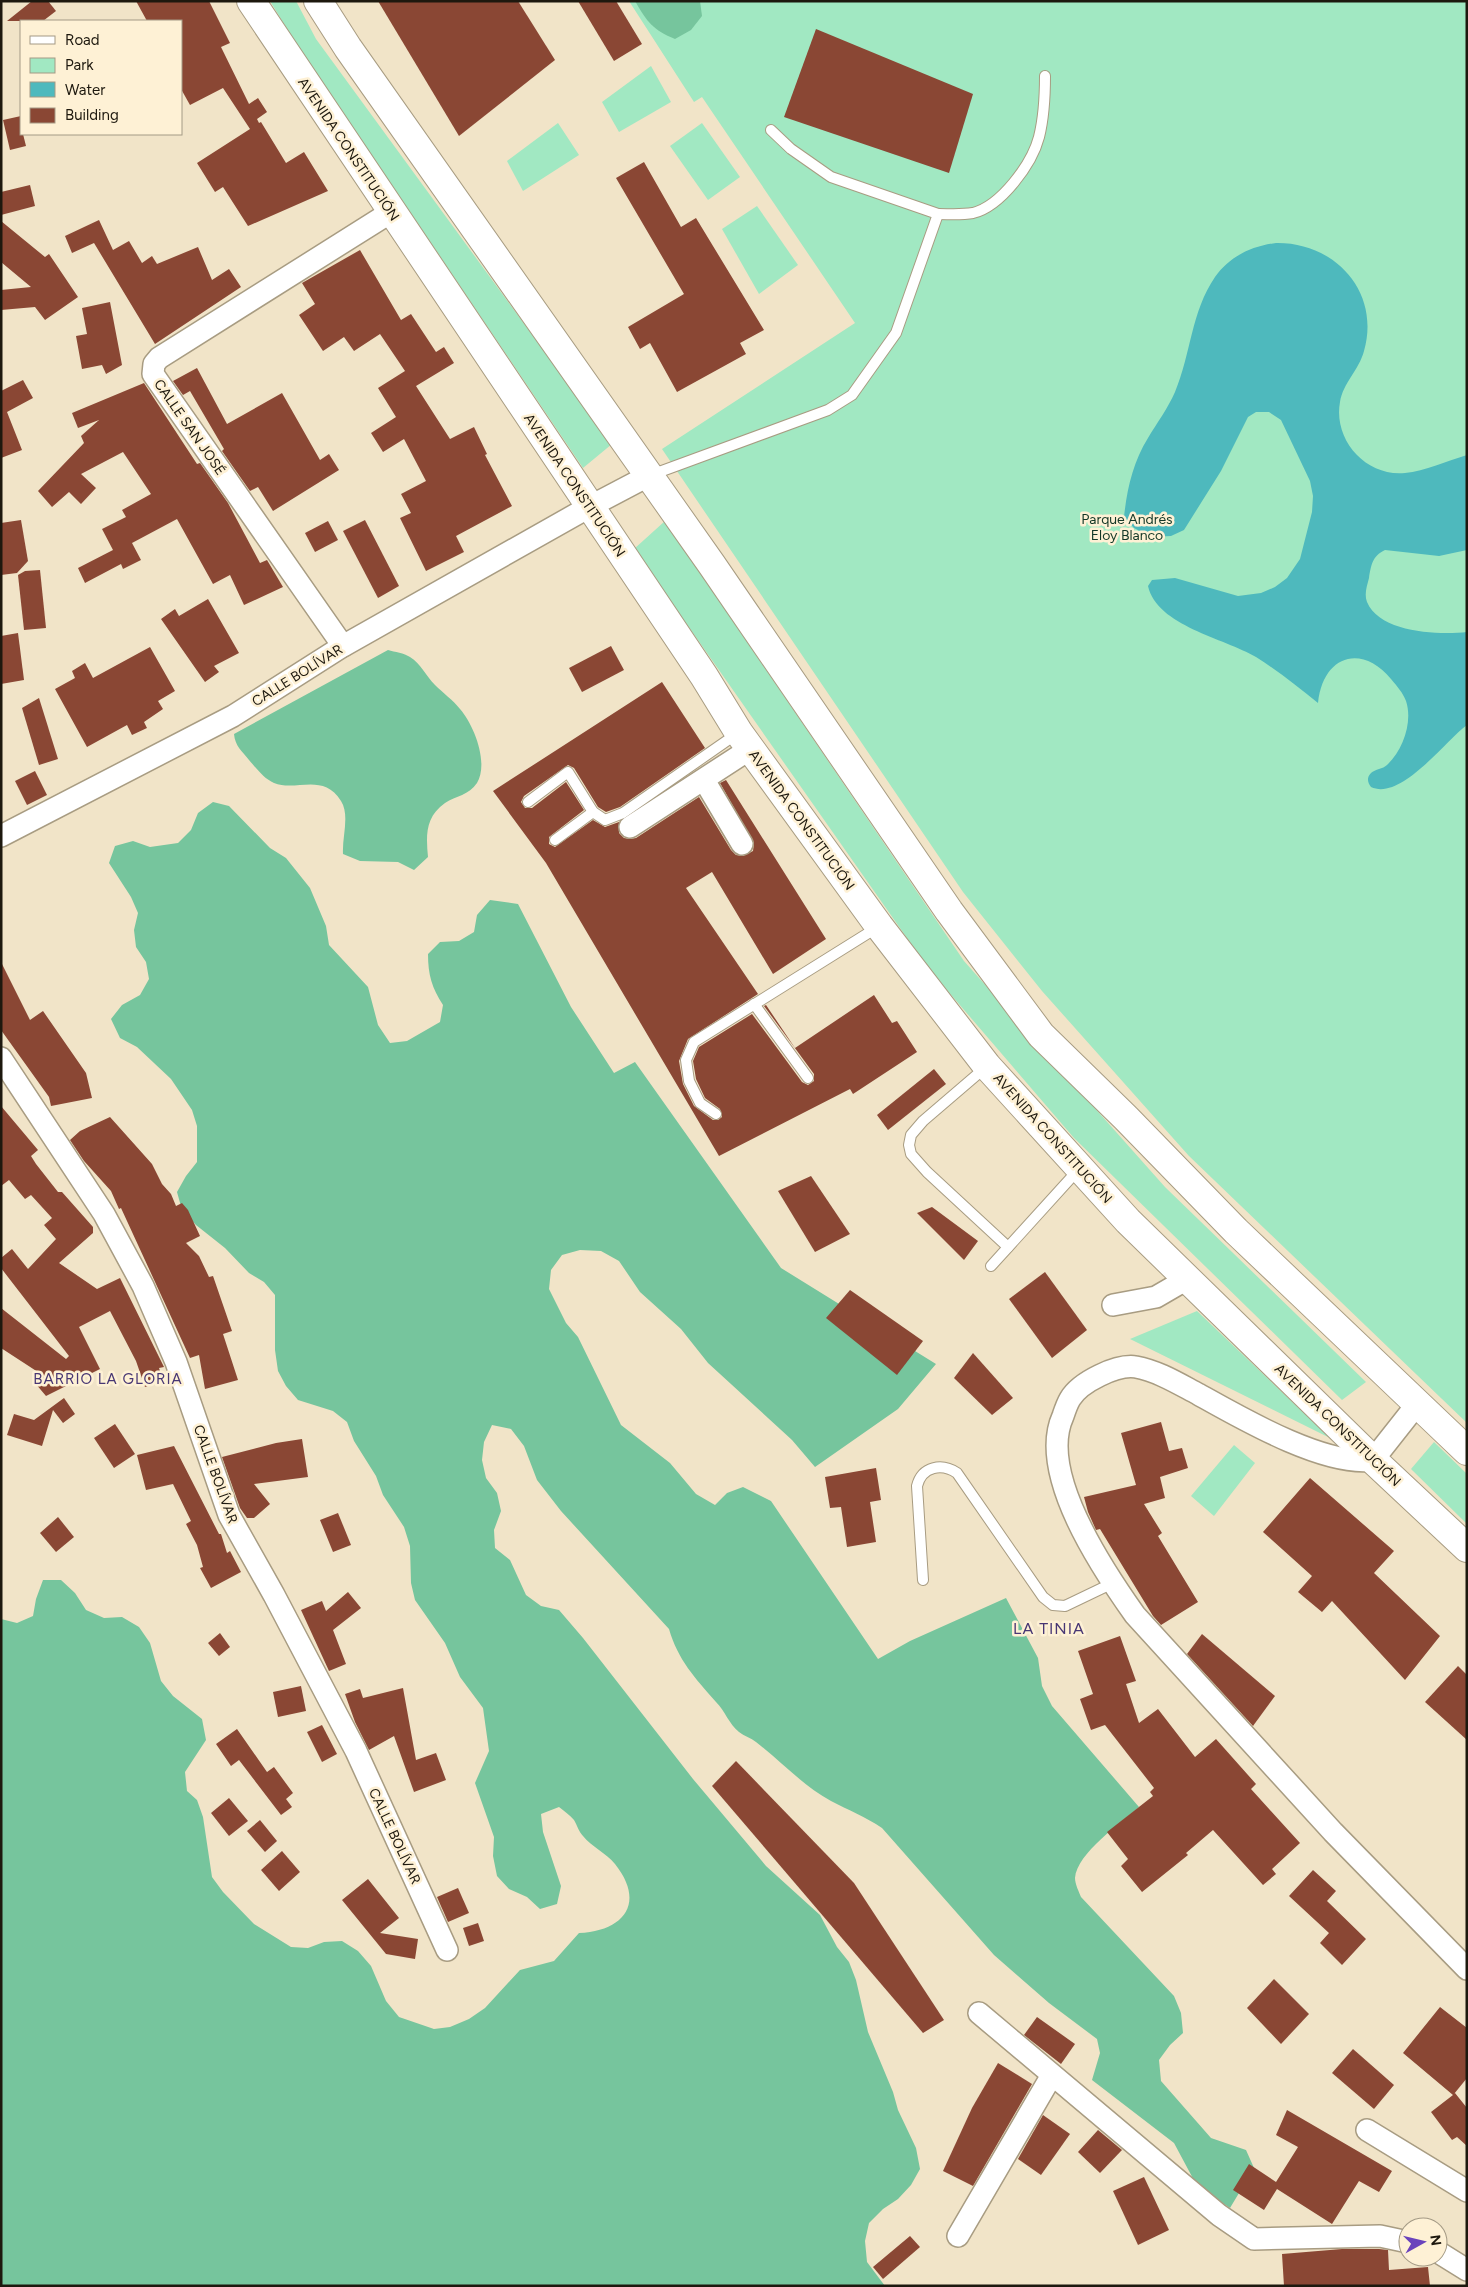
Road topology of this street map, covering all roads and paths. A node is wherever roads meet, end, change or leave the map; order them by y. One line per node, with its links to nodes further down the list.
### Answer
1 (251, 1): 5 (main road, AVENIDA CONSTITUCIÓN)
2 (318, 1): 7 (main road)
3 (1046, 76): 6 (lane)
4 (771, 130): 6 (lane)
5 (391, 212): 8 (main road, AVENIDA CONSTITUCIÓN); 9 (street, CALLE SAN JOSÉ)
6 (938, 214): 7 (lane)
7 (648, 476): 8 (street, CALLE BOLÍVAR); 29 (main road)
8 (589, 507): 9 (street, CALLE BOLÍVAR); 10 (main road, AVENIDA CONSTITUCIÓN)
9 (343, 646): 15 (street, CALLE BOLÍVAR)
10 (744, 741): 11 (street); 13 (lane); 18 (main road, AVENIDA CONSTITUCIÓN)
11 (704, 780): 14 (street); 17 (street)
12 (528, 802): 13 (lane)
13 (593, 812): 16 (lane)
14 (630, 827)
15 (1, 836)
16 (555, 840)
17 (742, 844)
18 (879, 926): 19 (lane); 21 (main road, AVENIDA CONSTITUCIÓN)
19 (754, 1004): 22 (lane); 23 (lane)
20 (1, 1058): 35 (street, CALLE BOLÍVAR)
21 (987, 1066): 24 (main road, AVENIDA CONSTITUCIÓN); 25 (lane)
22 (808, 1078)
23 (716, 1114)
24 (1079, 1168): 25 (lane); 27 (main road, AVENIDA CONSTITUCIÓN)
25 (1008, 1247): 26 (lane)
26 (991, 1266)
27 (1187, 1279): 28 (street); 31 (main road, AVENIDA CONSTITUCIÓN)
28 (1113, 1305)
29 (1418, 1404): 30 (main road); 31 (street)
30 (1467, 1451)
31 (1373, 1460): 32 (main road, AVENIDA CONSTITUCIÓN); 34 (street)
32 (1467, 1548)
33 (922, 1580): 34 (lane)
34 (1112, 1583): 36 (street)
35 (447, 1950)
36 (1467, 1969)
37 (980, 2013): 38 (street)
38 (1052, 2075): 41 (street); 42 (street)
39 (1367, 2130): 40 (street)
40 (1467, 2191)
41 (958, 2236)
42 (1398, 2240)
43 (1448, 2258): 44 (street)
44 (1467, 2270)

